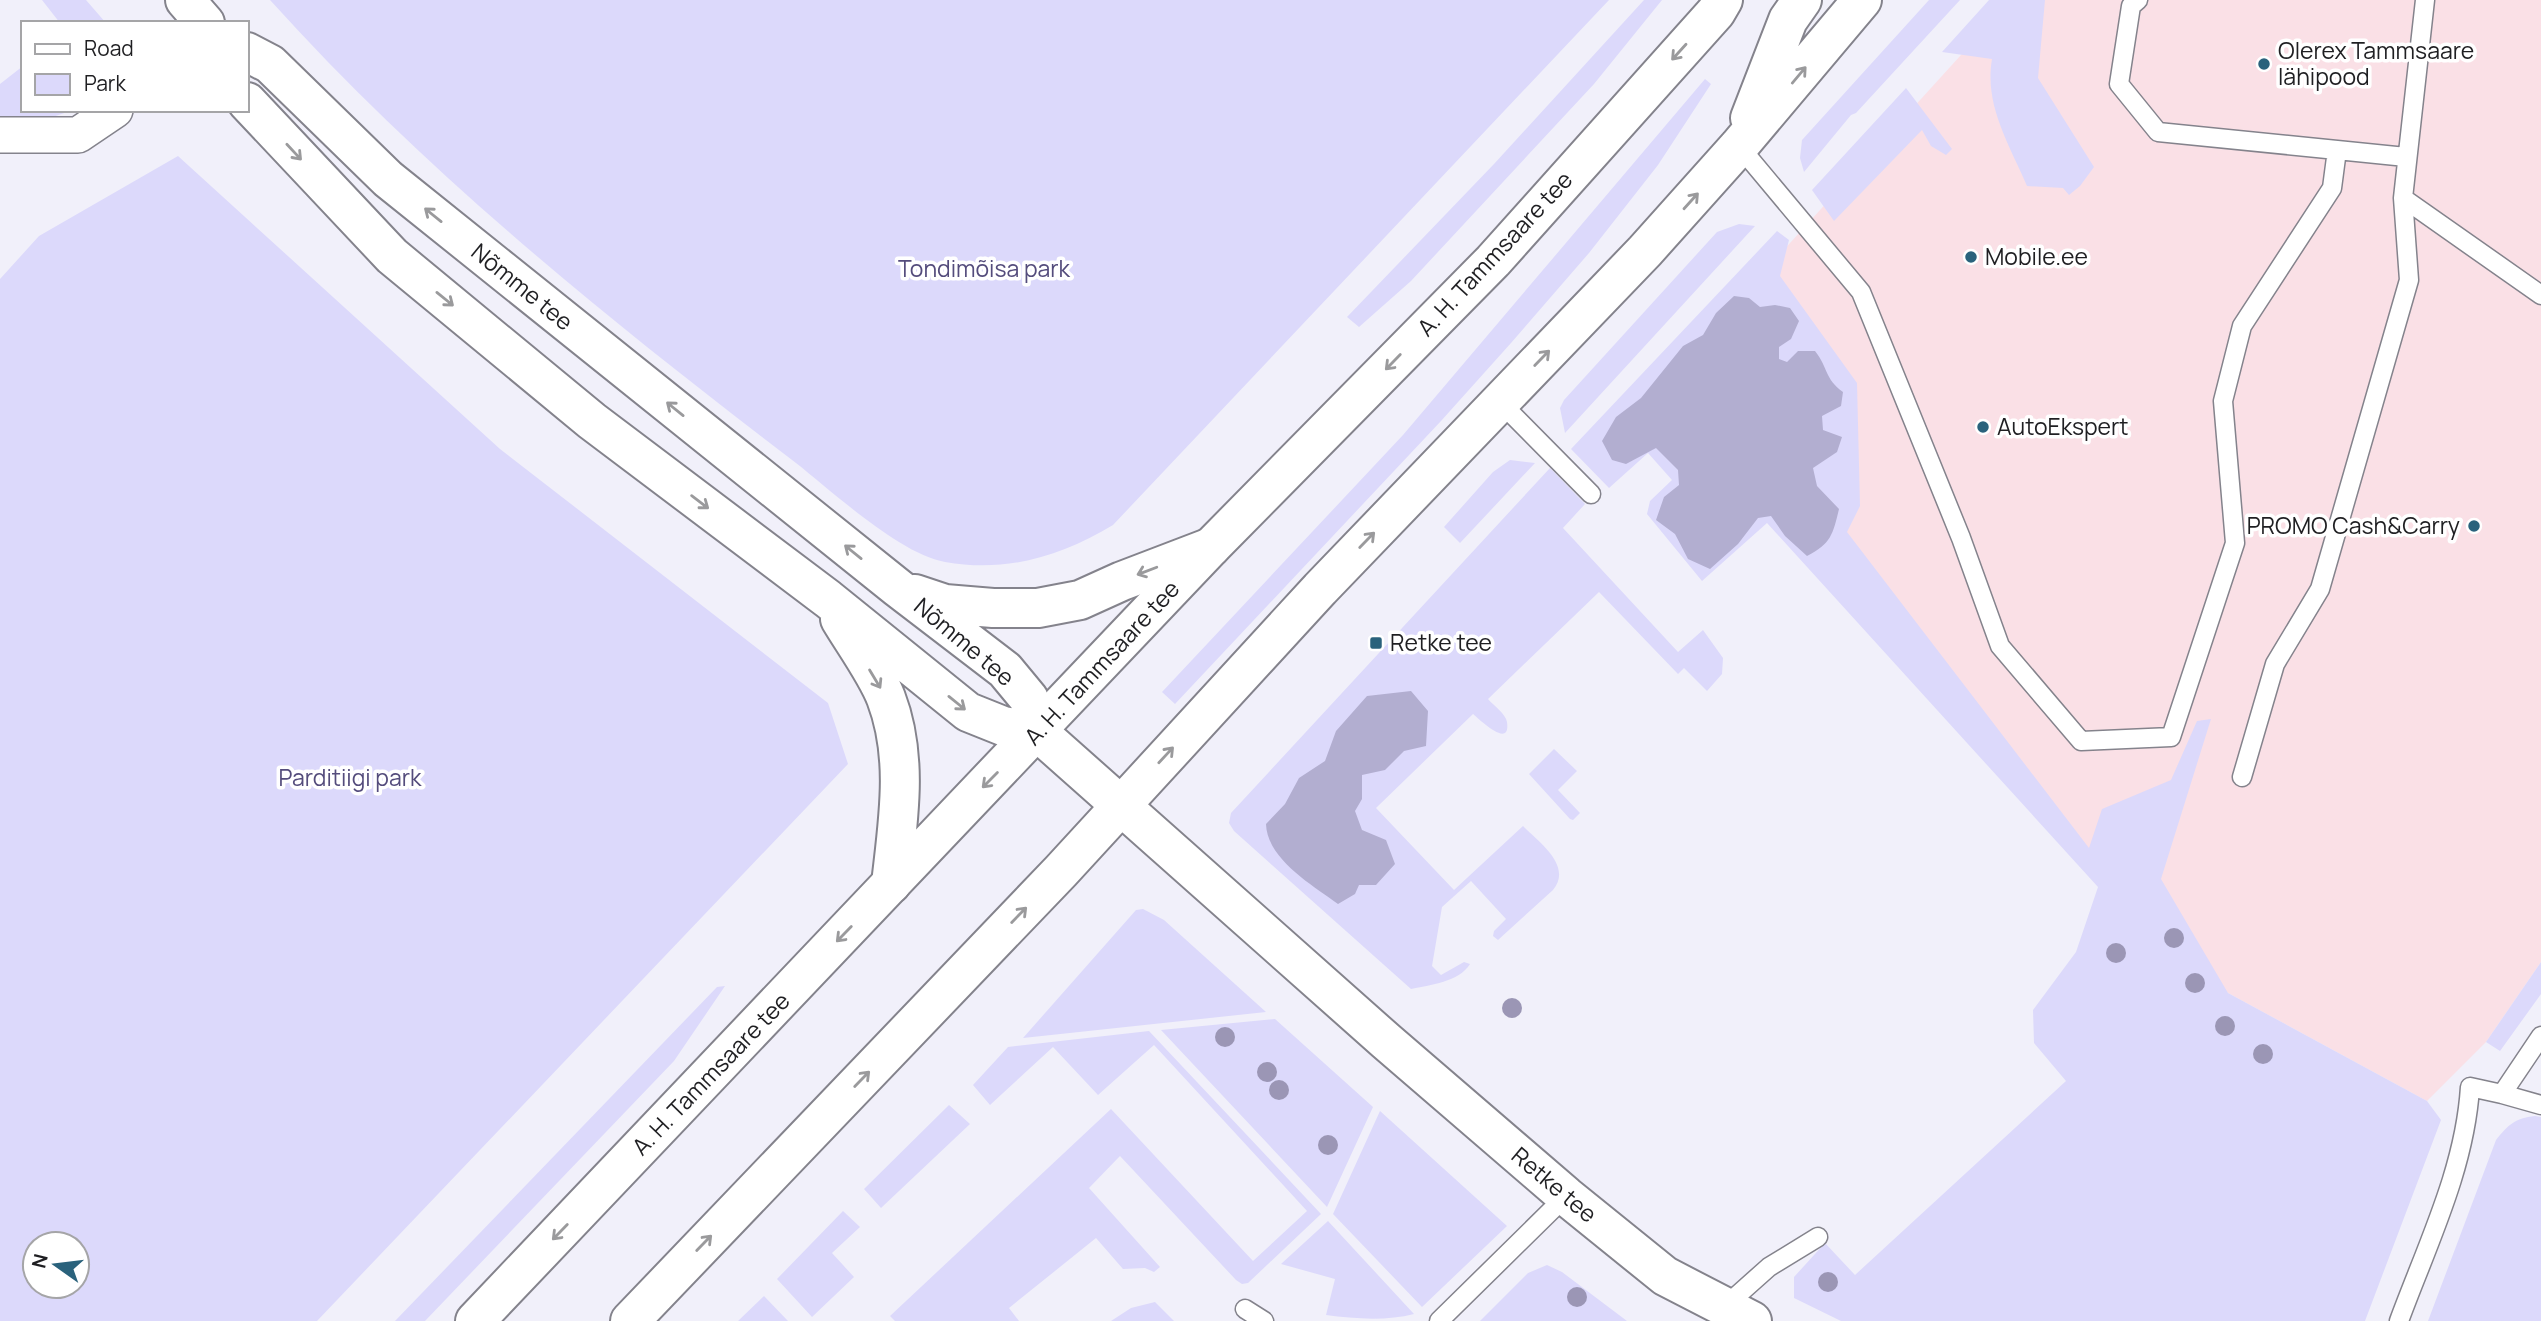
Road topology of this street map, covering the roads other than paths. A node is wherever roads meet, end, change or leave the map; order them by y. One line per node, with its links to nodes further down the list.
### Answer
1 (185, 0): 7 (main road)
2 (1723, 0): 19 (main road, A. H. Tammsaare tee, one-way to 19)
3 (1802, 0): 12 (main road)
4 (1862, 0): 12 (main road, one-way to 4)
5 (2138, 0): 13 (lane)
6 (2425, 0): 14 (lane)
7 (203, 21)
8 (248, 53): 20 (main road, Nõmme tee, one-way to 8)
9 (248, 103): 21 (main road, Nõmme tee, one-way to 21)
10 (112, 112): 11 (street)
11 (0, 135)
12 (1739, 146): 13 (lane); 17 (main road, one-way to 12)
13 (2337, 150): 14 (lane)
14 (2406, 158): 15 (lane)
15 (2403, 198): 16 (lane); 23 (lane)
16 (2541, 295)
17 (1500, 402): 18 (lane); 24 (main road, one-way to 17)
18 (1591, 494)
19 (1211, 548): 20 (main road, one-way to 20); 22 (main road, A. H. Tammsaare tee)
20 (898, 588): 22 (main road, Nõmme tee)
21 (828, 599): 22 (main road, Nõmme tee, one-way to 22); 25 (main road, one-way to 25)
22 (1038, 732): 24 (main road, Retke tee); 25 (main road, A. H. Tammsaare tee, one-way to 25)
23 (2242, 777)
24 (1119, 805): 29 (main road, Retke tee); 34 (main road, one-way to 24)
25 (891, 884): 33 (main road, A. H. Tammsaare tee, one-way to 33)
26 (2541, 1036): 27 (lane)
27 (2502, 1094): 28 (lane); 37 (lane)
28 (2541, 1105)
29 (1566, 1196): 32 (main road, Retke tee); 36 (lane)
30 (1818, 1237): 32 (lane)
31 (1245, 1309): 35 (lane)
32 (1737, 1315)
33 (475, 1321)
34 (630, 1321)
35 (1264, 1321)
36 (1439, 1321)
37 (2399, 1321)

